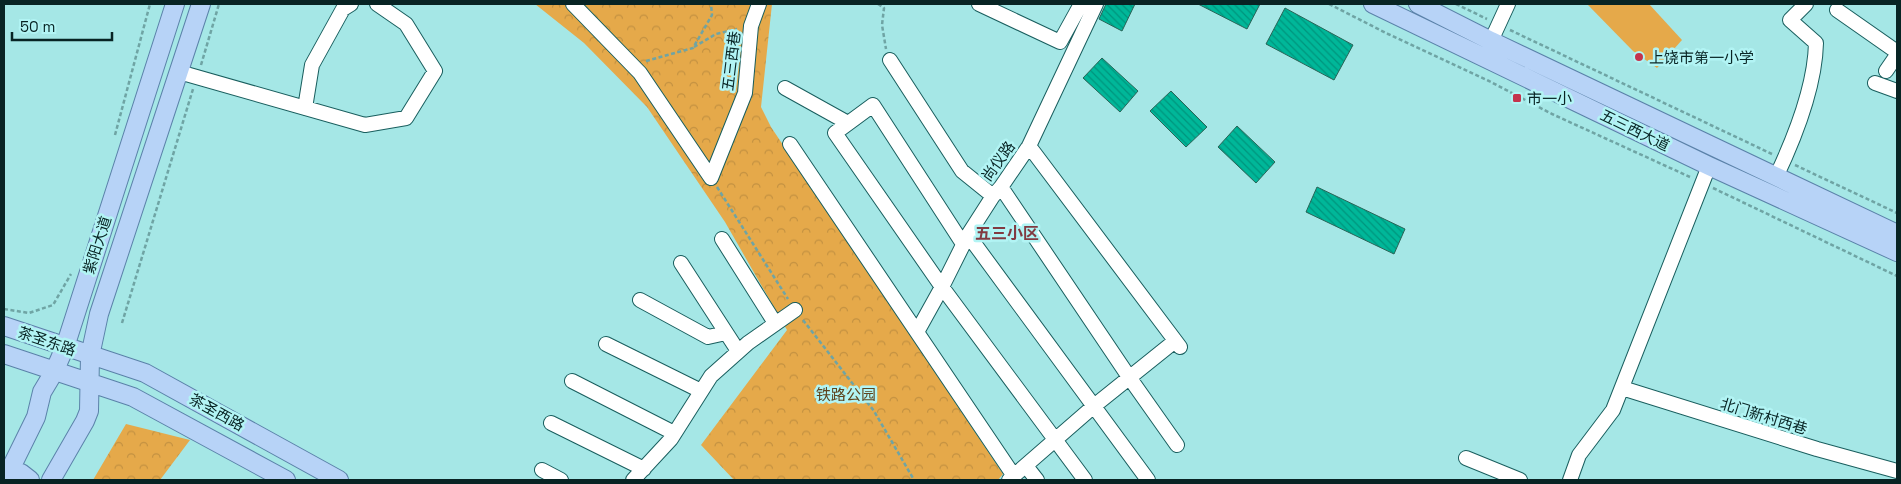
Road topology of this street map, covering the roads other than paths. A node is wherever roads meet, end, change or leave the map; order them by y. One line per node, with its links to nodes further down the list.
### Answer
1 (175, 4): 43 (main road, 紫阳大道)
2 (201, 4): 19 (main road, 紫阳大道)
3 (351, 4): 23 (street)
4 (377, 4): 23 (street)
5 (573, 4): 6 (street, 五三西巷)
6 (760, 4)
7 (979, 4): 8 (street)
8 (1081, 4)
9 (1096, 4): 26 (street, 尚仪路)
10 (1373, 4): 27 (main road, 五三西大道)
11 (1418, 4): 15 (main road, 五三西大道)
12 (1508, 4): 15 (street)
13 (1806, 4): 28 (street)
14 (1837, 10): 16 (street)
15 (1491, 41): 28 (main road, 五三西大道)
16 (1897, 53): 18 (street)
17 (890, 60): 29 (street)
18 (1886, 71)
19 (179, 72): 23 (street); 46 (main road, 紫阳大道)
20 (1875, 83): 22 (street)
21 (786, 88): 24 (street)
22 (1897, 91)
23 (306, 108)
24 (848, 123): 32 (street); 35 (street)
25 (790, 144): 41 (street)
26 (1029, 146): 29 (street, 尚仪路); 48 (street)
27 (1709, 166): 33 (main road, 五三西大道); 51 (street)
28 (1776, 177): 30 (main road, 五三西大道)
29 (997, 192): 32 (street, 尚仪路); 48 (street)
30 (1897, 234)
31 (722, 239): 38 (street)
32 (966, 239): 35 (street, 尚仪路); 53 (street)
33 (1897, 252)
34 (681, 262): 40 (street)
35 (942, 287): 41 (street, 尚仪路); 56 (street)
36 (640, 300): 40 (street)
37 (795, 310): 38 (street)
38 (776, 323): 44 (street)
39 (4, 326): 43 (main road, 茶圣东路)
40 (726, 332): 44 (street)
41 (917, 332): 63 (street)
42 (606, 344): 52 (street)
43 (65, 347): 46 (main road, 茶圣东路); 47 (main road, 紫阳大道)
44 (738, 352): 52 (street)
45 (4, 354): 47 (main road, 茶圣东路)
46 (90, 356): 50 (main road, 紫阳大道); 68 (main road, 茶圣西路)
47 (54, 372): 50 (main road, 茶圣东路); 64 (main road, 紫阳大道)
48 (1129, 377): 53 (street); 57 (street)
49 (572, 380): 55 (street)
50 (90, 383): 66 (main road, 紫阳大道); 67 (main road, 茶圣西路)
51 (1622, 388): 62 (street, 北门新村西巷); 75 (street)
52 (701, 392): 55 (street)
53 (1094, 406): 56 (street); 73 (street)
54 (552, 423): 60 (street)
55 (674, 433): 60 (street)
56 (1055, 440): 59 (street); 72 (street)
57 (1177, 446)
58 (1466, 458): 74 (street)
59 (1026, 466): 63 (street); 71 (street)
60 (644, 469): 70 (street)
61 (542, 470): 69 (street)
62 (1897, 470)
63 (1011, 478)
64 (5, 479): 65 (main road)
65 (30, 480)
66 (51, 480)
67 (286, 480)
68 (339, 480)
69 (561, 480)
70 (634, 480)
71 (1037, 480)
72 (1085, 480)
73 (1148, 480)
74 (1520, 480)
75 (1570, 480)

